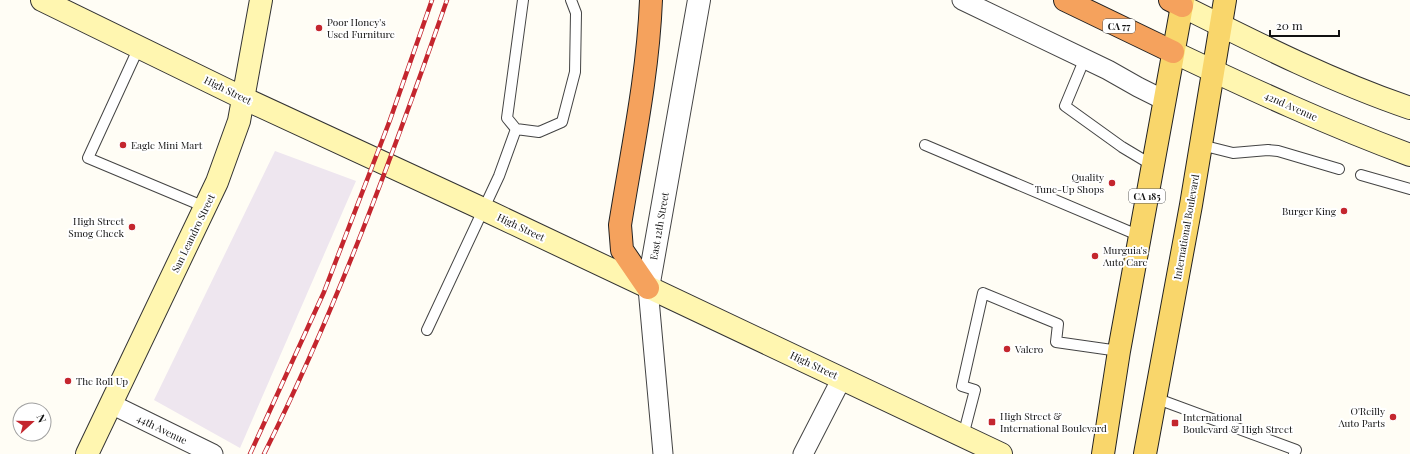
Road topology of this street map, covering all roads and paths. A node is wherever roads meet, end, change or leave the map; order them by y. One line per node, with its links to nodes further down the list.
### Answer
1 (44, 0): 12 (main road, High Street)
2 (261, 0): 16 (main road, San Leandro Street)
3 (523, 0): 19 (lane)
4 (571, 0): 19 (lane)
5 (651, 0): 30 (highway)
6 (699, 0): 30 (street, East 12th Street)
7 (962, 0): 14 (street)
8 (1065, 0): 13 (highway, CA 77)
9 (1225, 0): 11 (main road, International Boulevard)
10 (1178, 2): 11 (main road); 13 (main road)
11 (1221, 26): 15 (main road, International Boulevard); 18 (main road)
12 (139, 47): 16 (main road, High Street); 27 (lane)
13 (1173, 52): 15 (main road, 42nd Avenue); 17 (main road, CA 185)
14 (1085, 58): 17 (street); 23 (lane)
15 (1213, 71): 21 (main road, International Boulevard); 22 (main road, 42nd Avenue)
16 (243, 98): 27 (main road, San Leandro Street); 28 (main road, High Street)
17 (1164, 100): 23 (main road, CA 185)
18 (1410, 108)
19 (516, 129): 28 (lane)
20 (925, 145): 29 (lane)
21 (1201, 145): 24 (lane); 34 (main road, International Boulevard)
22 (1410, 155)
23 (1152, 165): 29 (main road, CA 185)
24 (1339, 169)
25 (1361, 175): 26 (lane)
26 (1410, 190)
27 (205, 207): 35 (main road, San Leandro Street)
28 (483, 209): 30 (main road, High Street); 31 (lane)
29 (1140, 236): 32 (main road, CA 185)
30 (648, 288): 33 (main road, High Street); 39 (street, East 12th Street)
31 (427, 330)
32 (1119, 351): 36 (lane); 42 (main road, CA 185)
33 (842, 378): 36 (main road, High Street); 40 (street)
34 (1155, 398): 43 (main road, International Boulevard); 44 (lane)
35 (111, 404): 37 (main road, San Leandro Street); 38 (street, 44th Avenue)
36 (970, 444): 41 (main road, High Street)
37 (87, 454)
38 (213, 454)
39 (663, 454)
40 (803, 454)
41 (1000, 454)
42 (1103, 454)
43 (1145, 454)
44 (1294, 454)

